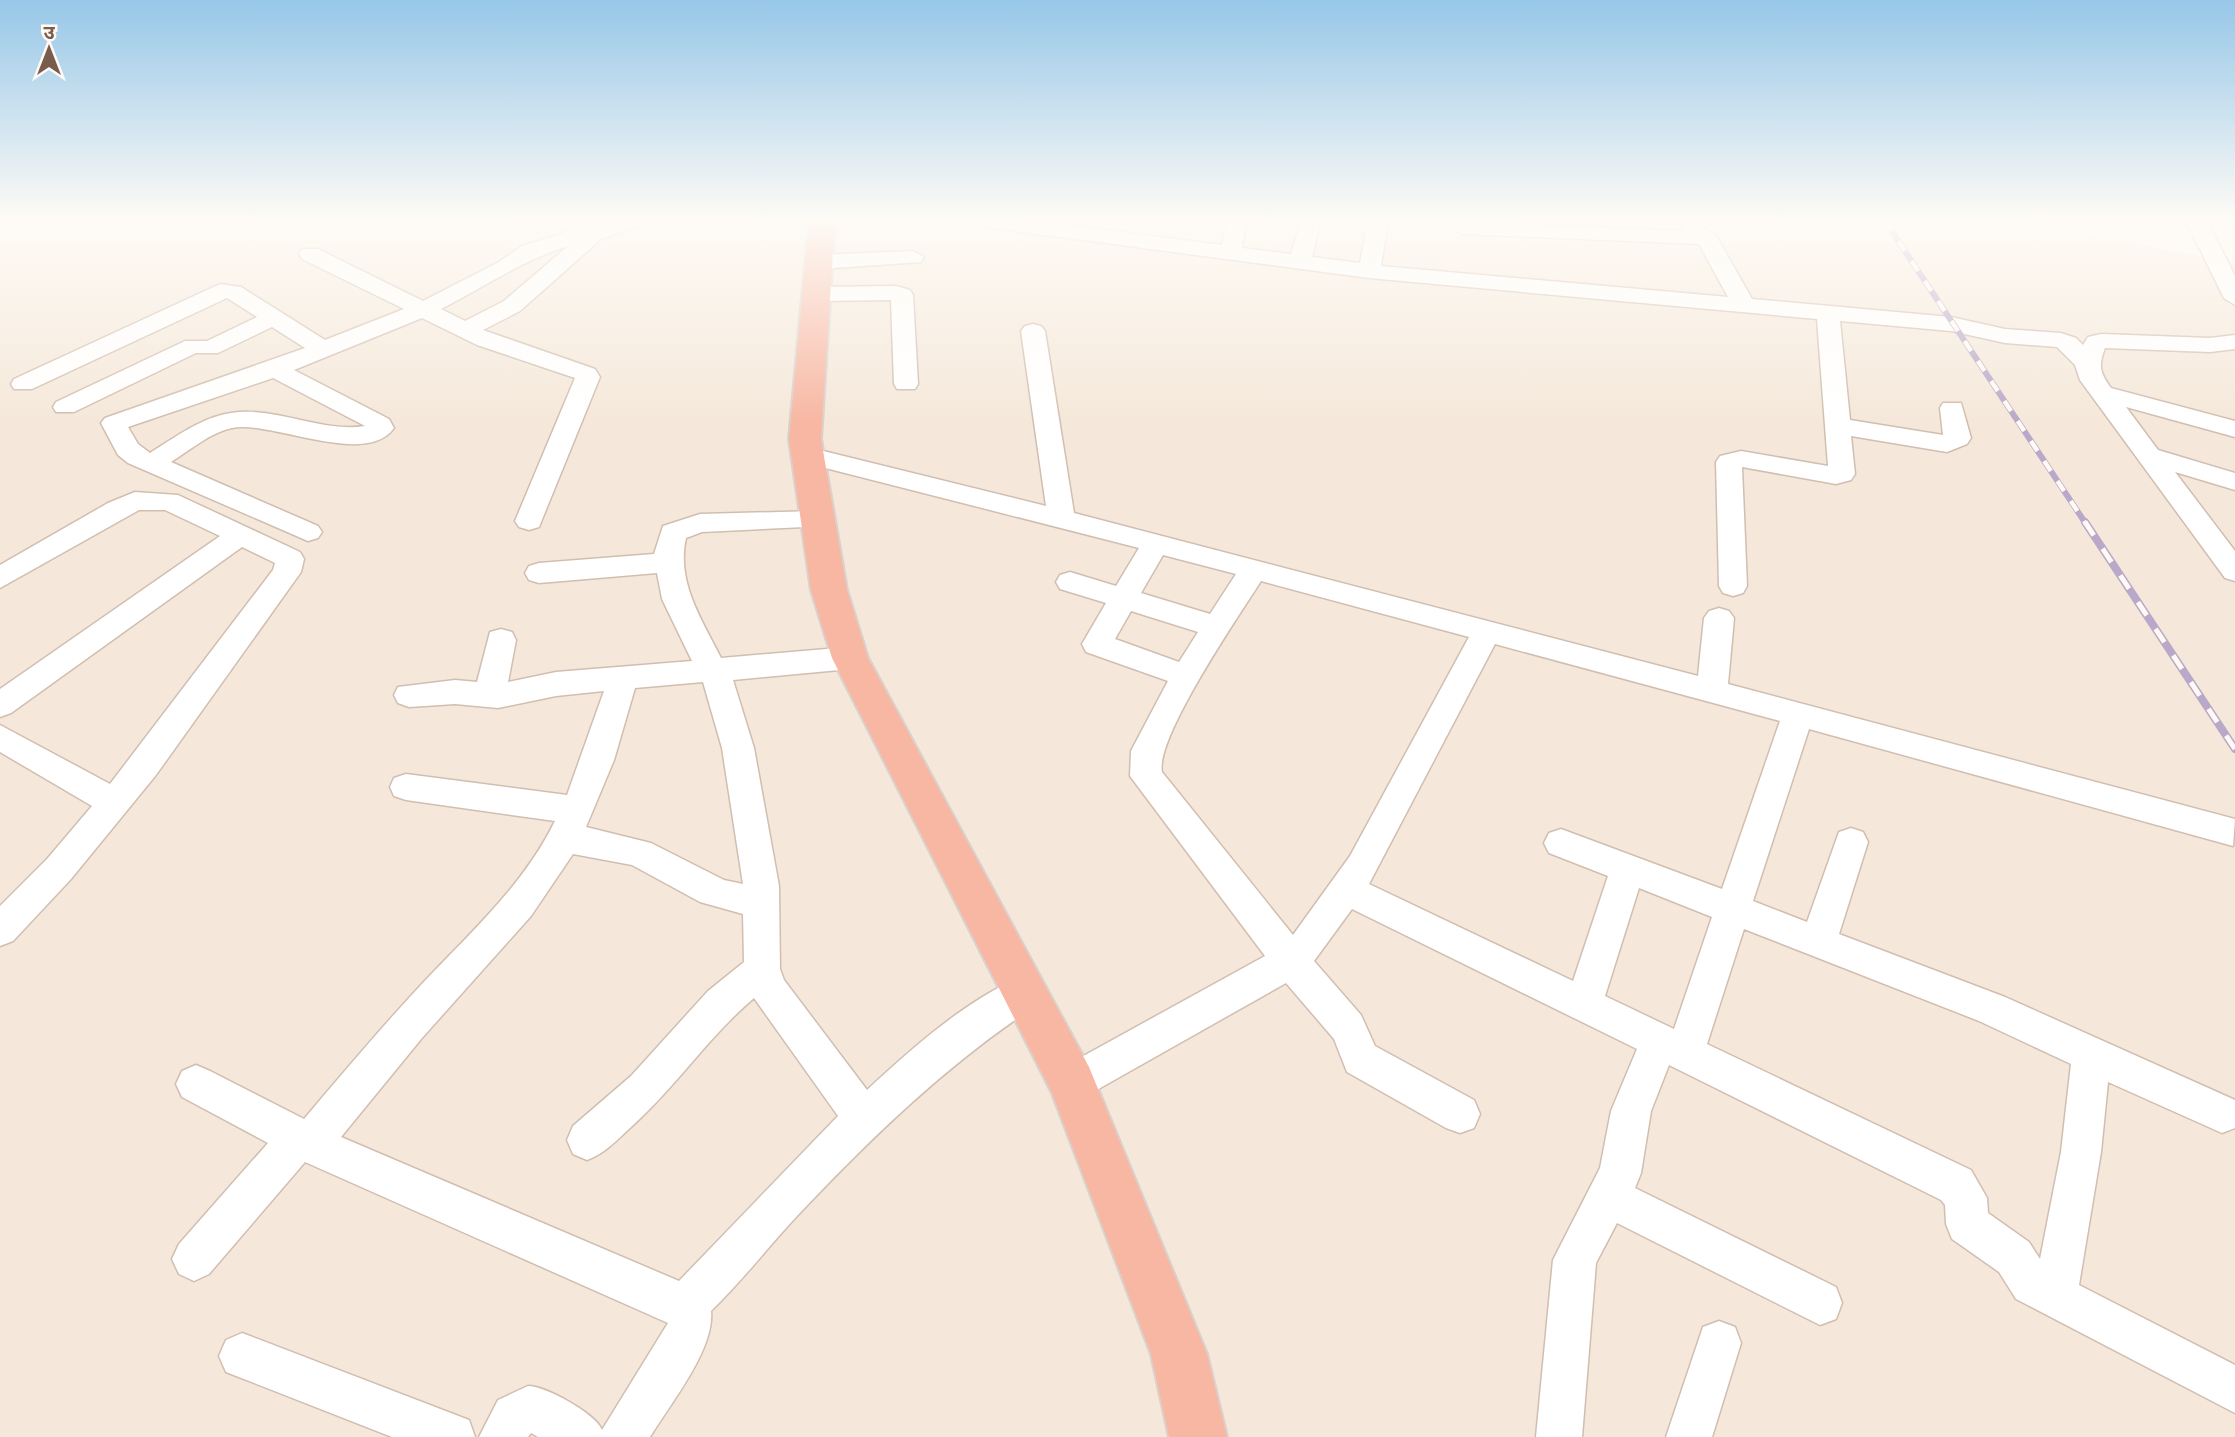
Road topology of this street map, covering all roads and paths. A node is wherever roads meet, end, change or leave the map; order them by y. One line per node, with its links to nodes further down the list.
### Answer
1 (381, 288): 9 (street)
2 (465, 288): 9 (street)
3 (533, 288): 13 (street)
4 (818, 288): 27 (highway)
5 (871, 288): 21 (street)
6 (1552, 288): 8 (street)
7 (1735, 288): 8 (street)
8 (1744, 306): 10 (street)
9 (424, 309): 13 (street); 17 (street)
10 (1828, 314): 18 (street); 25 (street)
11 (273, 317): 12 (street); 16 (street); 17 (street)
12 (162, 319): 16 (street); 20 (street)
13 (465, 330): 33 (street)
14 (1033, 331): 31 (street)
15 (2235, 342): 18 (street)
16 (197, 345): 23 (street)
17 (324, 350): 19 (street)
18 (2087, 363): 22 (street)
19 (275, 369): 29 (street); 29 (street)
20 (23, 384)
21 (906, 384)
22 (2102, 393): 26 (street); 28 (street)
23 (65, 407)
24 (1952, 408): 25 (street)
25 (1839, 426): 44 (street)
26 (2235, 429)
27 (807, 456): 31 (street); 32 (highway)
28 (2147, 456): 30 (street); 36 (street)
29 (151, 463): 34 (street)
30 (2235, 482)
31 (1061, 518): 37 (street)
32 (817, 520): 38 (street); 50 (highway)
33 (529, 521)
34 (308, 532)
35 (242, 534): 42 (street); 57 (street); 61 (street)
36 (2222, 540): 40 (street)
37 (1155, 544): 39 (street); 45 (street)
38 (669, 562): 41 (street); 51 (street)
39 (1253, 570): 47 (street); 48 (street)
40 (2235, 571)
41 (539, 573)
42 (0, 578)
43 (1070, 582): 45 (street)
44 (1733, 586)
45 (1123, 598): 47 (street); 52 (street)
46 (1719, 618): 54 (street)
47 (1217, 627): 52 (street)
48 (1486, 631): 54 (street); 67 (street)
49 (501, 640): 56 (street)
50 (850, 658): 51 (street); 74 (highway)
51 (713, 669): 53 (street); 68 (street)
52 (1186, 676): 72 (street)
53 (622, 681): 56 (street); 62 (street)
54 (1712, 690): 58 (street)
55 (409, 695): 56 (street)
56 (491, 696)
57 (0, 705)
58 (1798, 715): 63 (street); 69 (street)
59 (0, 737): 61 (street)
60 (406, 787): 62 (street)
61 (113, 802): 70 (street)
62 (570, 824): 68 (street); 84 (street)
63 (2233, 832)
64 (1851, 842): 71 (street)
65 (1561, 843): 66 (street)
66 (1628, 869): 69 (street); 75 (street)
67 (1348, 890): 72 (street); 75 (street)
68 (759, 901): 73 (street)
69 (1731, 909): 71 (street); 76 (street)
70 (0, 930)
71 (1818, 943): 77 (street)
72 (1290, 960): 78 (street); 80 (street)
73 (762, 970): 82 (street); 83 (street)
74 (1024, 993): 78 (highway); 82 (street)
75 (1583, 1006): 76 (street)
76 (1671, 1048): 85 (street); 87 (street)
77 (2092, 1053): 81 (street); 87 (street)
78 (1072, 1083): 97 (highway)
79 (196, 1084): 84 (street)
80 (1460, 1114)
81 (2222, 1114)
82 (864, 1119): 88 (street)
83 (587, 1140)
84 (304, 1141): 86 (street); 88 (street)
85 (1607, 1196): 89 (street); 98 (street)
86 (194, 1259)
87 (2055, 1297): 92 (street)
88 (688, 1302): 96 (street)
89 (1820, 1304)
90 (1719, 1343): 99 (street)
91 (242, 1356): 93 (street)
92 (2235, 1390)
93 (437, 1434)
94 (502, 1437): 95 (street)
95 (582, 1437)
96 (623, 1437)
97 (1198, 1437)
98 (1559, 1437)
99 (1689, 1437)

